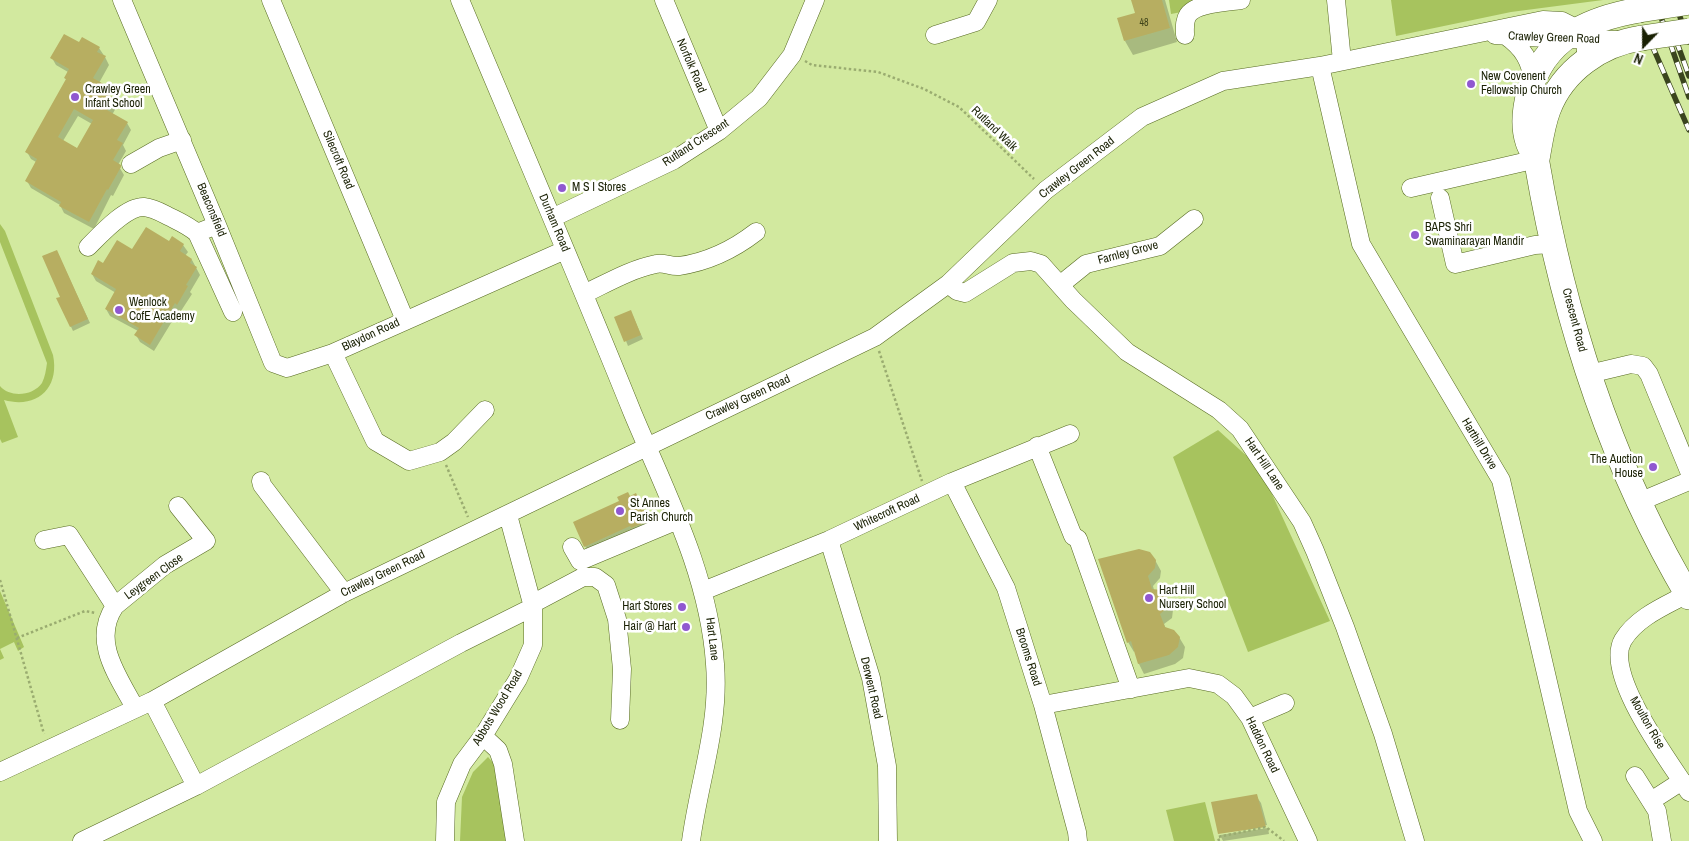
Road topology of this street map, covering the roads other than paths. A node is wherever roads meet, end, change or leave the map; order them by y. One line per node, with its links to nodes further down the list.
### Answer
1 (122, 0): 20 (street, Beaconsfield)
2 (271, 0): 37 (street, Silecroft Road)
3 (460, 0): 25 (street, Durham Road)
4 (664, 0): 19 (street, Norfolk Road)
5 (815, 0): 19 (street, Rutland Crescent)
6 (988, 0): 12 (street)
7 (1241, 0): 13 (street)
8 (1336, 0): 16 (street)
9 (1689, 2): 15 (highway, Crawley Green Road, bridge)
10 (1689, 31): 15 (highway, bridge)
11 (1479, 34): 14 (street, Crawley Green Road); 15 (street, Crawley Green Road); 16 (street, Crawley Green Road)
12 (935, 35)
13 (1186, 35)
14 (1506, 36): 15 (street, Crawley Green Road); 18 (street, Crescent Road)
15 (1578, 42): 18 (highway); 21 (highway)
16 (1342, 61): 17 (street, Crawley Green Road)
17 (1320, 66): 33 (street, Crawley Green Road); 81 (street, Harthill Drive)
18 (1533, 82): 21 (highway, Crescent Road)
19 (719, 131): 25 (street, Rutland Crescent)
20 (182, 140): 22 (street); 27 (street, Beaconsfield)
21 (1537, 159): 23 (street); 30 (highway, Crescent Road)
22 (131, 164)
23 (1411, 188)
24 (1440, 198): 30 (street)
25 (552, 218): 32 (street, Durham Road)
26 (1194, 219): 34 (street, Farnley Grove)
27 (218, 225): 29 (street); 38 (street, Beaconsfield)
28 (756, 232): 35 (street)
29 (197, 233): 31 (street); 36 (street)
30 (1553, 244): 39 (highway, Crescent Road)
31 (88, 247)
32 (565, 250): 35 (street, Durham Road); 37 (street, Blaydon Road)
33 (948, 284): 34 (street, Hart Hill Lane); 42 (street, Crawley Green Road)
34 (1060, 285): 80 (street, Hart Hill Lane)
35 (584, 294): 42 (street, Durham Road)
36 (233, 312)
37 (405, 320): 38 (street, Blaydon Road)
38 (333, 353): 40 (street, Blaydon Road)
39 (1589, 374): 44 (street); 48 (highway, Crescent Road)
40 (485, 410)
41 (1070, 434): 43 (street, Whitecroft Road)
42 (647, 446): 50 (street, Crawley Green Road); 51 (street, Hart Lane)
43 (1037, 446): 47 (street, Whitecroft Road); 60 (street)
44 (1689, 471)
45 (261, 481): 56 (street)
46 (1689, 481): 48 (street)
47 (952, 482): 53 (street, Whitecroft Road); 63 (street, Brooms Road)
48 (1639, 502): 57 (highway, Crescent Road)
49 (178, 506): 59 (street, Leygreen Close)
50 (508, 514): 56 (street, Crawley Green Road); 58 (street, Abbots Wood Road)
51 (678, 520): 54 (street); 55 (street, Hart Lane)
52 (44, 540): 59 (street, Leygreen Close)
53 (829, 540): 55 (street, Whitecroft Road); 77 (street, Derwent Road)
54 (572, 547)
55 (703, 591): 76 (street, Hart Lane)
56 (344, 592): 61 (street, Crawley Green Road)
57 (1688, 595): 71 (street, Moulton Rise)
58 (532, 605): 66 (street); 67 (street, Abbots Wood Road); 70 (street)
59 (111, 610): 64 (street)
60 (1132, 688): 63 (street, Haddon Road); 65 (street, Haddon Road)
61 (152, 701): 64 (street, Crawley Green Road); 70 (street)
62 (1285, 703): 65 (street)
63 (1043, 705): 78 (street, Brooms Road)
64 (135, 708): 68 (street, Crawley Green Road)
65 (1250, 718): 79 (street, Haddon Road)
66 (620, 720)
67 (483, 736): 74 (street, Abbots Wood Road); 75 (street)
68 (0, 772)
69 (1635, 776): 72 (street)
70 (196, 786): 73 (street)
71 (1685, 786): 72 (street)
72 (1651, 801): 82 (street)
73 (82, 841)
74 (445, 841)
75 (515, 841)
76 (691, 841)
77 (888, 841)
78 (1078, 841)
79 (1308, 841)
80 (1415, 841)
81 (1593, 841)
82 (1662, 841)

